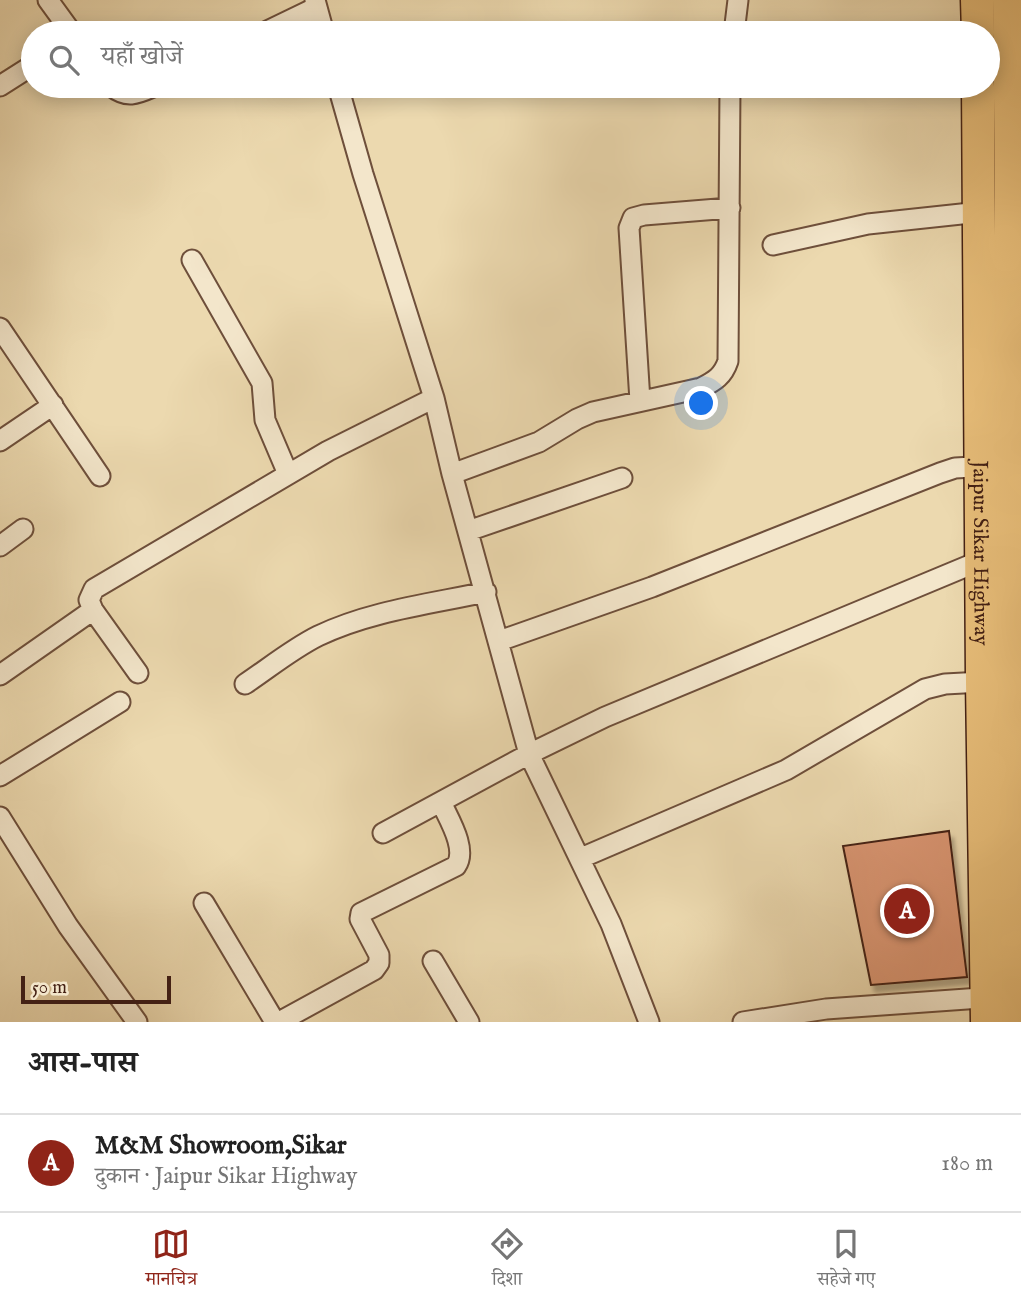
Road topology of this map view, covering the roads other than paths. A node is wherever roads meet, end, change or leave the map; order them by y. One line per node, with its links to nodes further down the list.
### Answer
1 (48, 0): 6 (street)
2 (738, 0): 9 (street)
3 (978, 0): 10 (main road)
4 (1009, 0): 11 (main road, Jaipur Sikar Highway)
5 (316, 4): 7 (street); 8 (street)
6 (63, 21)
7 (285, 21)
8 (321, 21)
9 (735, 21)
10 (978, 21)
11 (1000, 36)
12 (1000, 67): 18 (main road, Jaipur Sikar Highway)
13 (21, 73): 14 (street)
14 (0, 86)
15 (341, 98): 24 (street)
16 (730, 98): 20 (street)
17 (978, 98): 19 (main road, Jaipur Sikar Highway)
18 (1011, 196): 19 (main road); 28 (main road, Jaipur Sikar Highway)
19 (980, 202): 21 (street); 28 (main road, Jaipur Sikar Highway)
20 (730, 208): 25 (street); 25 (street)
21 (773, 245)
22 (192, 260): 29 (street)
23 (0, 328): 26 (street)
24 (434, 398): 29 (street); 30 (street)
25 (640, 401): 30 (street)
26 (53, 405): 27 (street); 31 (street)
27 (0, 441)
28 (1001, 454): 36 (main road, Jaipur Sikar Highway); 39 (street); 53 (main road, Jaipur Sikar Highway)
29 (288, 474): 38 (street)
30 (452, 474): 34 (street)
31 (100, 476)
32 (622, 478): 34 (street)
33 (23, 529): 35 (street)
34 (468, 531): 37 (street)
35 (0, 546)
36 (982, 560): 42 (main road, Jaipur Sikar Highway); 45 (street)
37 (486, 592): 39 (street); 43 (street)
38 (93, 610): 40 (street); 41 (street)
39 (499, 641): 45 (street)
40 (138, 673)
41 (0, 675)
42 (982, 682): 50 (street); 53 (main road, Jaipur Sikar Highway)
43 (245, 684)
44 (120, 702): 46 (street)
45 (529, 754): 47 (street); 50 (street)
46 (0, 776)
47 (441, 802): 49 (street); 55 (street)
48 (0, 817): 54 (street)
49 (383, 833)
50 (581, 858): 57 (street)
51 (204, 904): 55 (street)
52 (433, 961): 56 (street)
53 (998, 1010): 58 (street)
54 (136, 1022)
55 (277, 1022)
56 (469, 1022)
57 (649, 1022)
58 (743, 1022)

